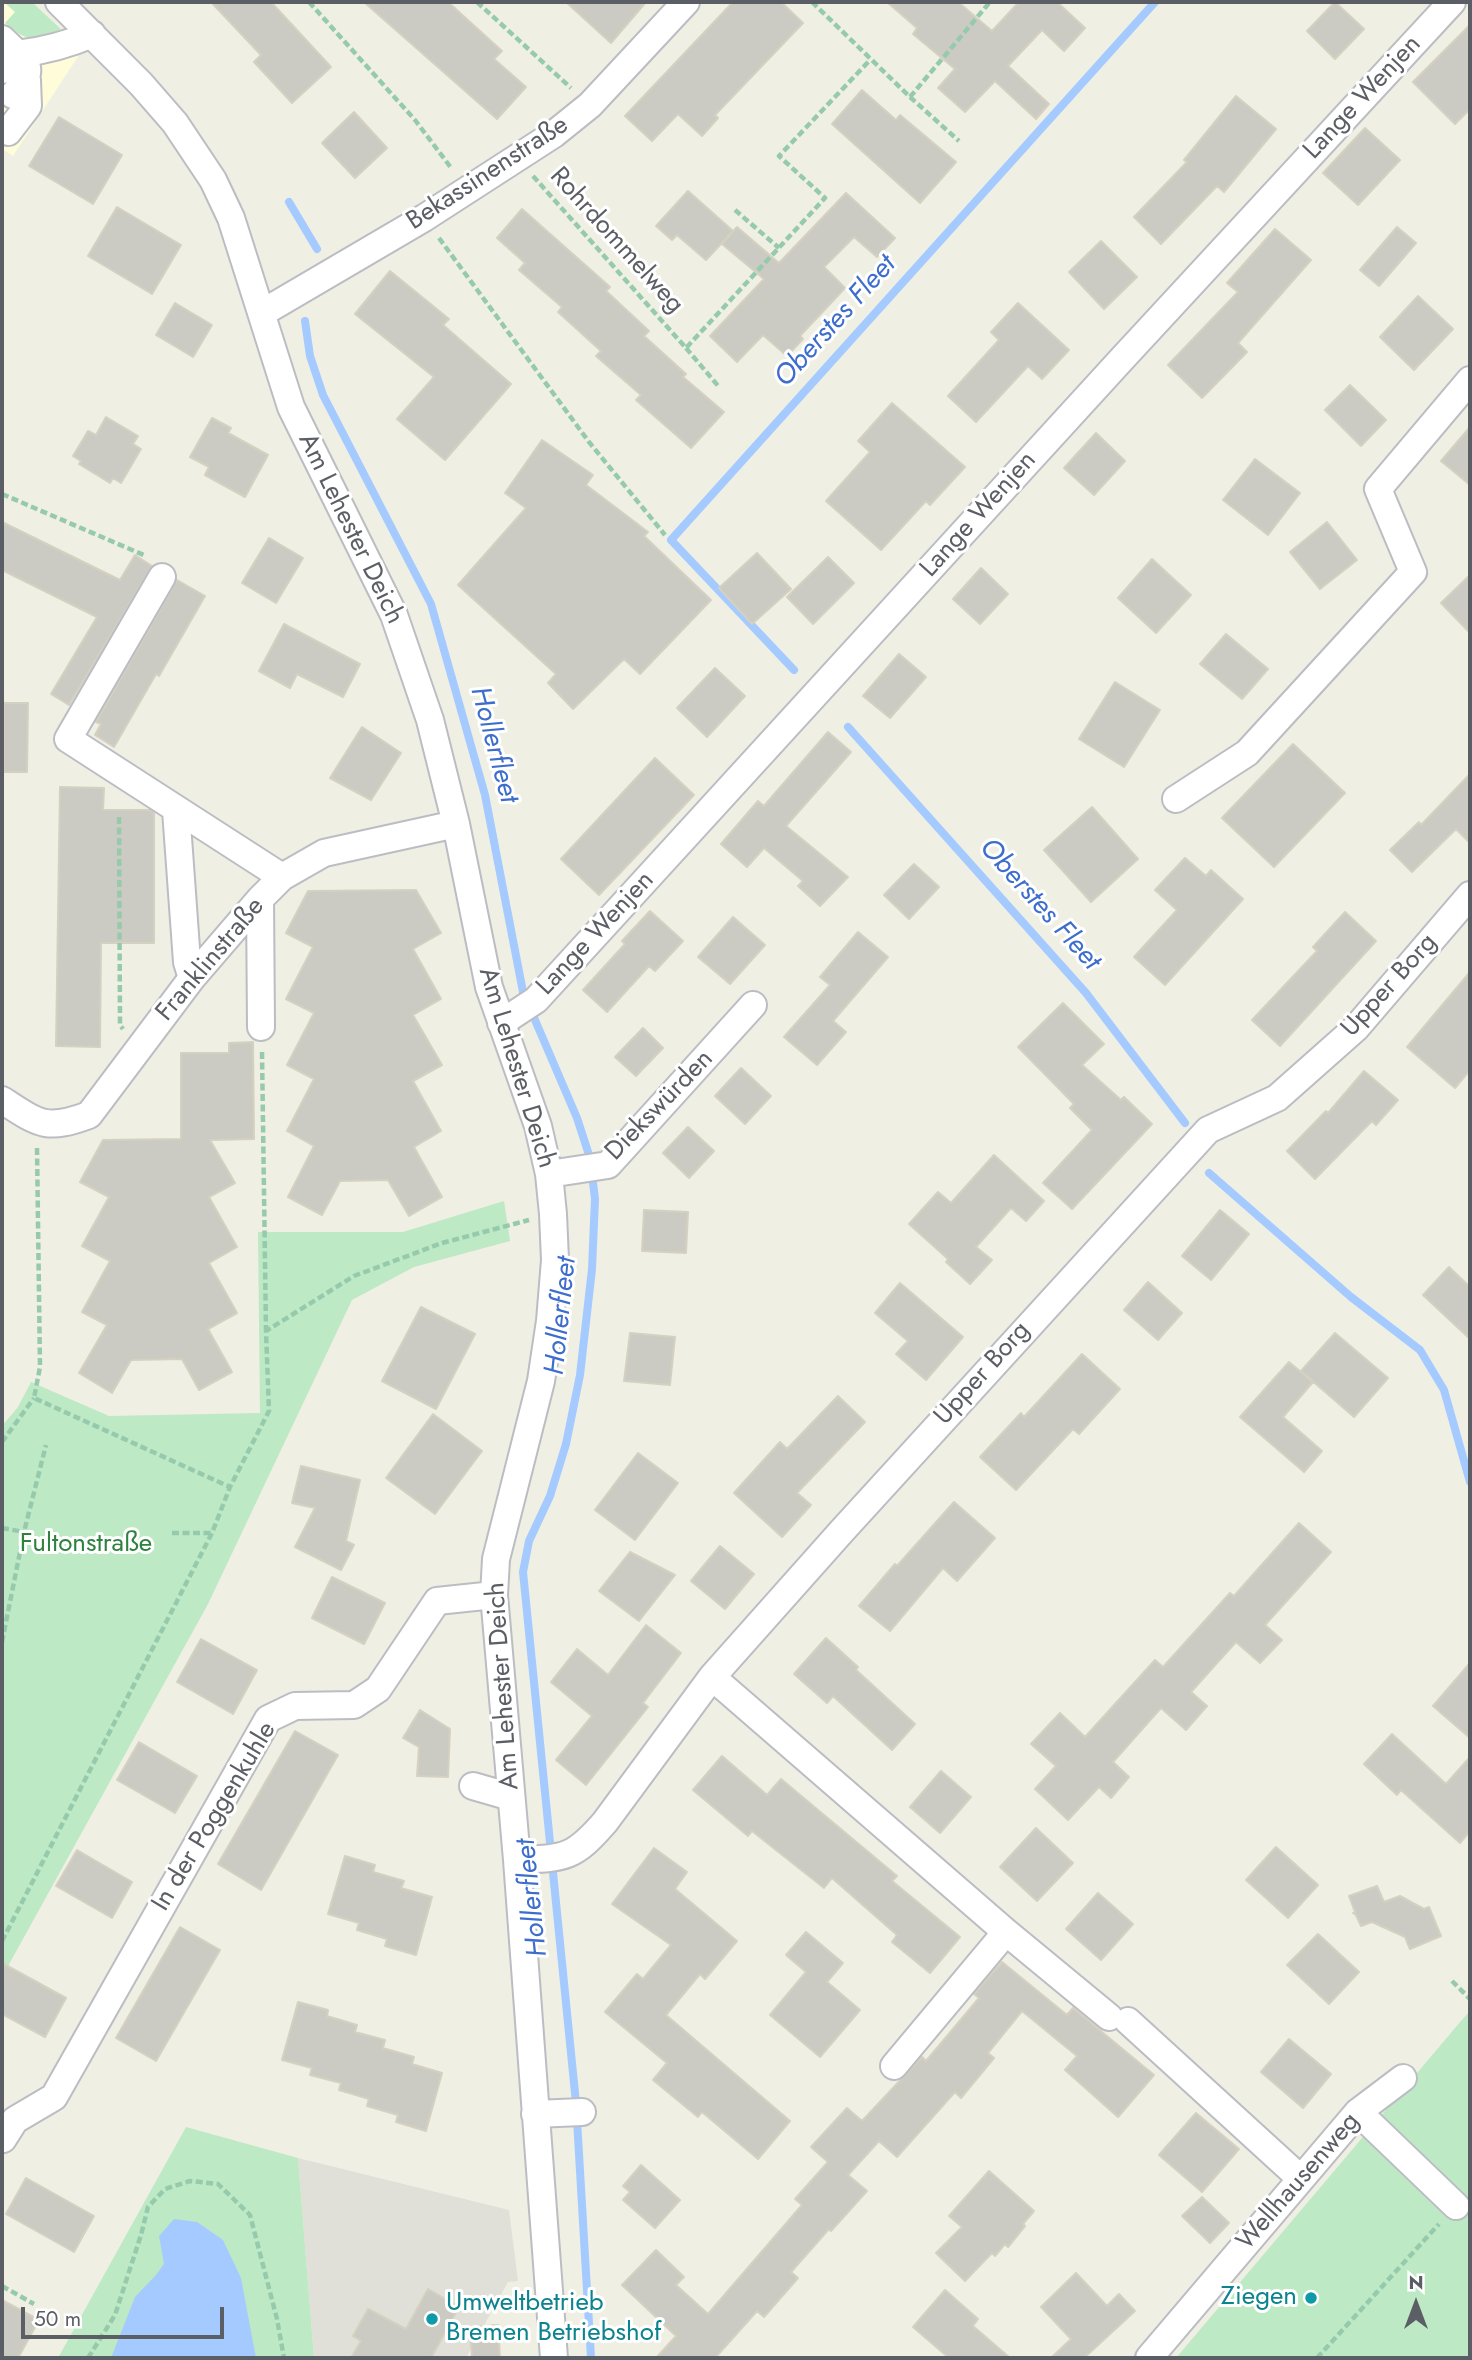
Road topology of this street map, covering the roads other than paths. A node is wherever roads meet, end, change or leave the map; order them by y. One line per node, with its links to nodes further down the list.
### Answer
1 (59, 2): 4 (street, Am Lehester Deich)
2 (686, 2): 7 (street, Bekassinenstraße)
3 (1452, 2): 18 (street, Lange Wenjen)
4 (92, 34): 5 (street); 7 (street, Am Lehester Deich)
5 (7, 54): 6 (street)
6 (8, 132)
7 (262, 313): 12 (street, Am Lehester Deich)
8 (1470, 380): 10 (street)
9 (162, 578): 11 (street)
10 (1176, 799)
11 (176, 810): 13 (street); 16 (street)
12 (456, 824): 13 (street, Franklinstraße); 18 (street, Am Lehester Deich)
13 (282, 877): 15 (street, Franklinstraße)
14 (1470, 895): 23 (street, Upper Borg)
15 (260, 899): 16 (street, Franklinstraße); 19 (street)
16 (192, 978): 20 (street, Franklinstraße)
17 (753, 1005): 21 (street, Diekswürden)
18 (519, 1011): 21 (street, Am Lehester Deich)
19 (261, 1027)
20 (2, 1094)
21 (549, 1174): 22 (street, Am Lehester Deich)
22 (494, 1595): 25 (street, Am Lehester Deich); 33 (street, In der Poggenkuhle)
23 (712, 1677): 26 (street, Upper Borg); 27 (street)
24 (473, 1786): 25 (street)
25 (511, 1797): 26 (street, Am Lehester Deich)
26 (517, 1860): 32 (street, Am Lehester Deich)
27 (1006, 1932): 28 (street); 34 (street)
28 (894, 2066)
29 (1403, 2078): 31 (street, Wellhausenweg)
30 (577, 2112): 32 (street)
31 (1358, 2112): 34 (street, Wellhausenweg); 35 (street)
32 (535, 2114): 36 (street, Am Lehester Deich)
33 (3, 2139)
34 (1300, 2178): 37 (street, Wellhausenweg)
35 (1456, 2206)
36 (554, 2358)
37 (1149, 2358)

